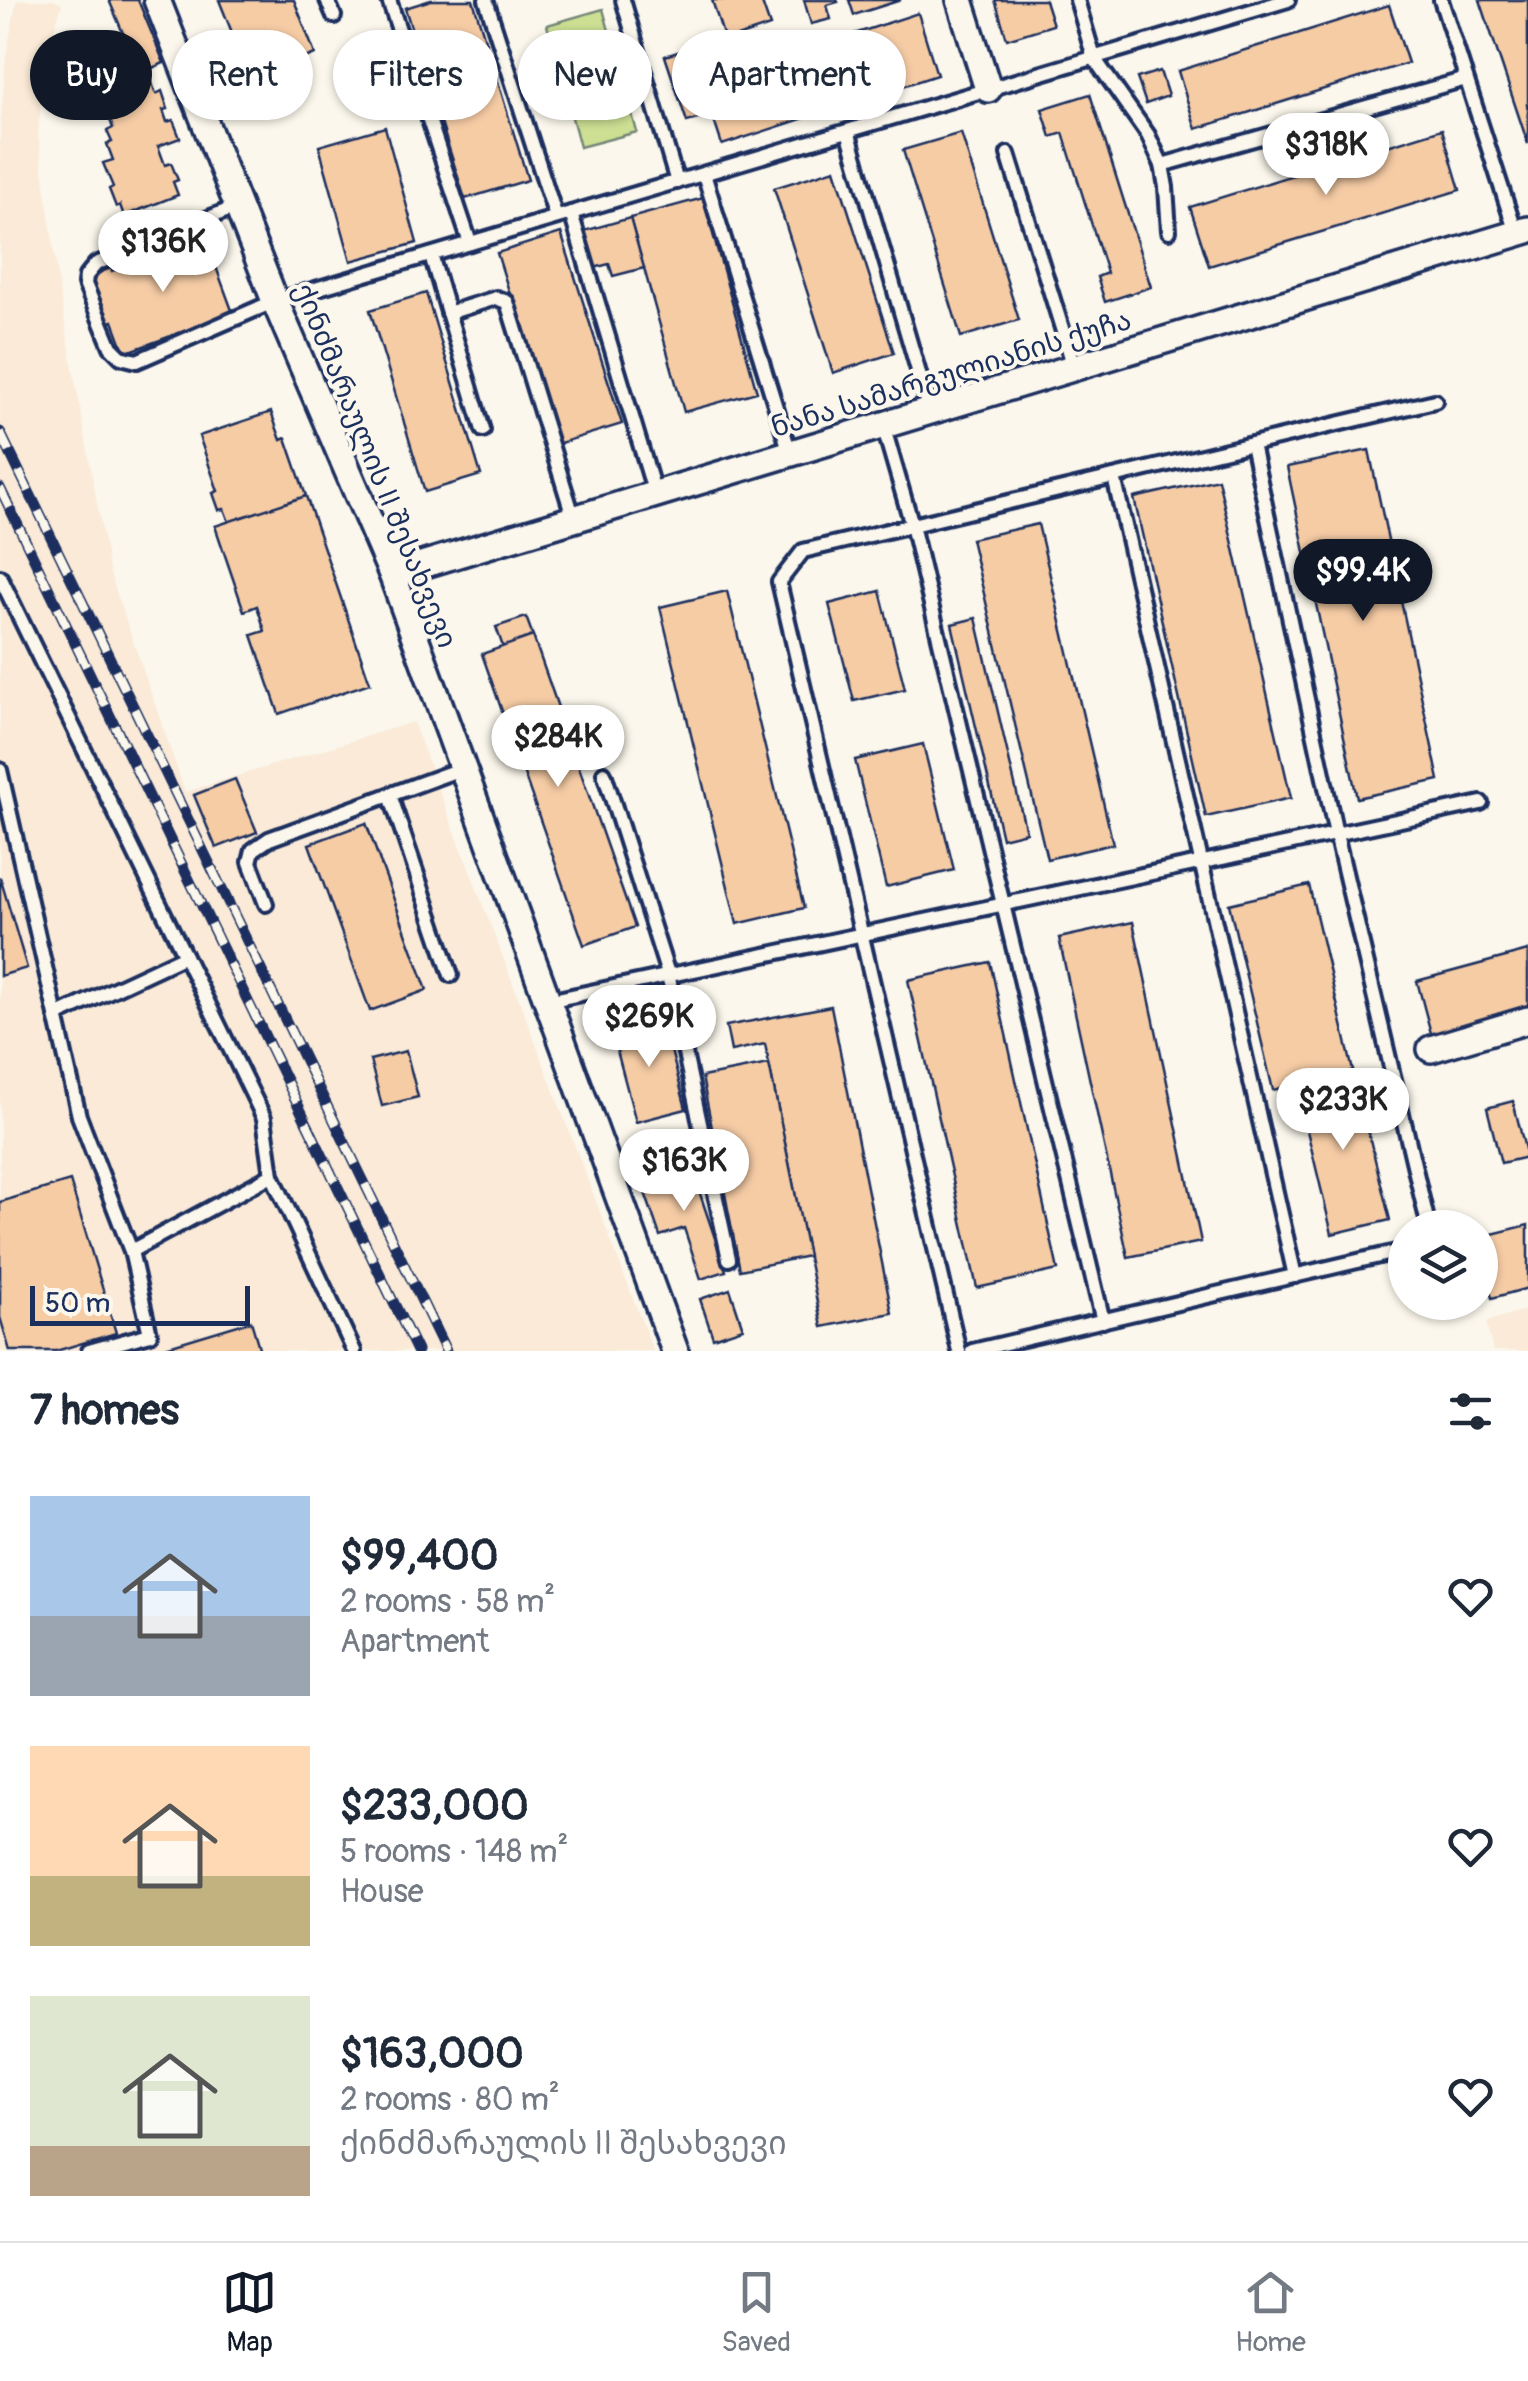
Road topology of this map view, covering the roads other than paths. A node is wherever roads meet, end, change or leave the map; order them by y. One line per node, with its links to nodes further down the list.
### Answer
1 (157, 0): 19 (street, ქინძმარაულის II შესახვევი)
2 (327, 0): 10 (lane)
3 (389, 0): 24 (lane)
4 (486, 0): 21 (lane)
5 (623, 0): 18 (lane)
6 (960, 0): 13 (street)
7 (1077, 0): 11 (lane)
8 (1288, 0): 11 (lane)
9 (1440, 0): 12 (lane)
10 (334, 16)
11 (1094, 58): 13 (lane); 16 (lane)
12 (1466, 79): 16 (lane); 23 (lane)
13 (988, 89): 14 (lane)
14 (848, 130): 17 (lane); 30 (lane)
15 (1008, 154): 28 (lane)
16 (1162, 165): 22 (lane)
17 (704, 174): 18 (lane); 34 (lane)
18 (677, 182): 20 (lane)
19 (238, 206): 26 (street, ქინძმარაულის II შესახვევი); 26 (lane)
20 (571, 213): 21 (lane); 36 (lane)
21 (556, 217): 24 (lane)
22 (1168, 231)
23 (1522, 231): 28 (street, ნანა სამარგულიანის ქუჩა)
24 (470, 243): 25 (lane)
25 (431, 254): 26 (lane); 27 (lane)
26 (275, 301): 39 (street, ქინძმარაულის II შესახვევი)
27 (448, 313): 32 (lane); 37 (lane)
28 (1074, 367): 30 (street, ნანა სამარგულიანის ქუჩა)
29 (1435, 401): 33 (lane)
30 (930, 411): 31 (street, ნანა სამარგულიანის ქუჩა)
31 (883, 426): 34 (street, ნანა სამარგულიანის ქუჩა); 38 (lane)
32 (482, 430)
33 (1252, 444): 35 (lane); 46 (lane)
34 (790, 453): 36 (street, ნანა სამარგულიანის ქუჩა)
35 (1114, 477): 38 (lane); 47 (lane)
36 (655, 494): 37 (street, ნანა სამარგულიანის ქუჩა)
37 (574, 519): 39 (street, ნანა სამარგულიანის ქუჩა)
38 (912, 525): 49 (lane); 50 (lane)
39 (392, 574): 41 (street, ქინძმარაულის II შესახვევი)
40 (0, 577): 51 (lane)
41 (463, 768): 44 (lane); 54 (street, ქინძმარაულის II შესახვევი)
42 (0, 770): 55 (lane)
43 (604, 773): 52 (lane)
44 (390, 795): 48 (lane); 53 (lane)
45 (1480, 803): 46 (lane)
46 (1336, 834): 47 (lane); 59 (lane)
47 (1202, 862): 49 (lane); 63 (lane)
48 (266, 904)
49 (1003, 904): 50 (lane); 64 (lane)
50 (864, 934): 52 (lane); 68 (lane)
51 (185, 956): 55 (lane); 58 (lane)
52 (668, 974): 54 (lane); 62 (lane)
53 (451, 975)
54 (548, 1001): 67 (street, ქინძმარაულის II შესახვევი)
55 (56, 1016): 60 (lane)
56 (1528, 1020): 57 (street)
57 (1431, 1049)
58 (272, 1174): 60 (lane); 66 (lane)
59 (1425, 1210)
60 (131, 1251): 65 (lane)
61 (1388, 1254): 63 (lane)
62 (729, 1258)
63 (1295, 1276): 64 (lane)
64 (1103, 1321): 69 (lane)
65 (89, 1351)
66 (354, 1351)
67 (675, 1351)
68 (959, 1351)
69 (972, 1351)

